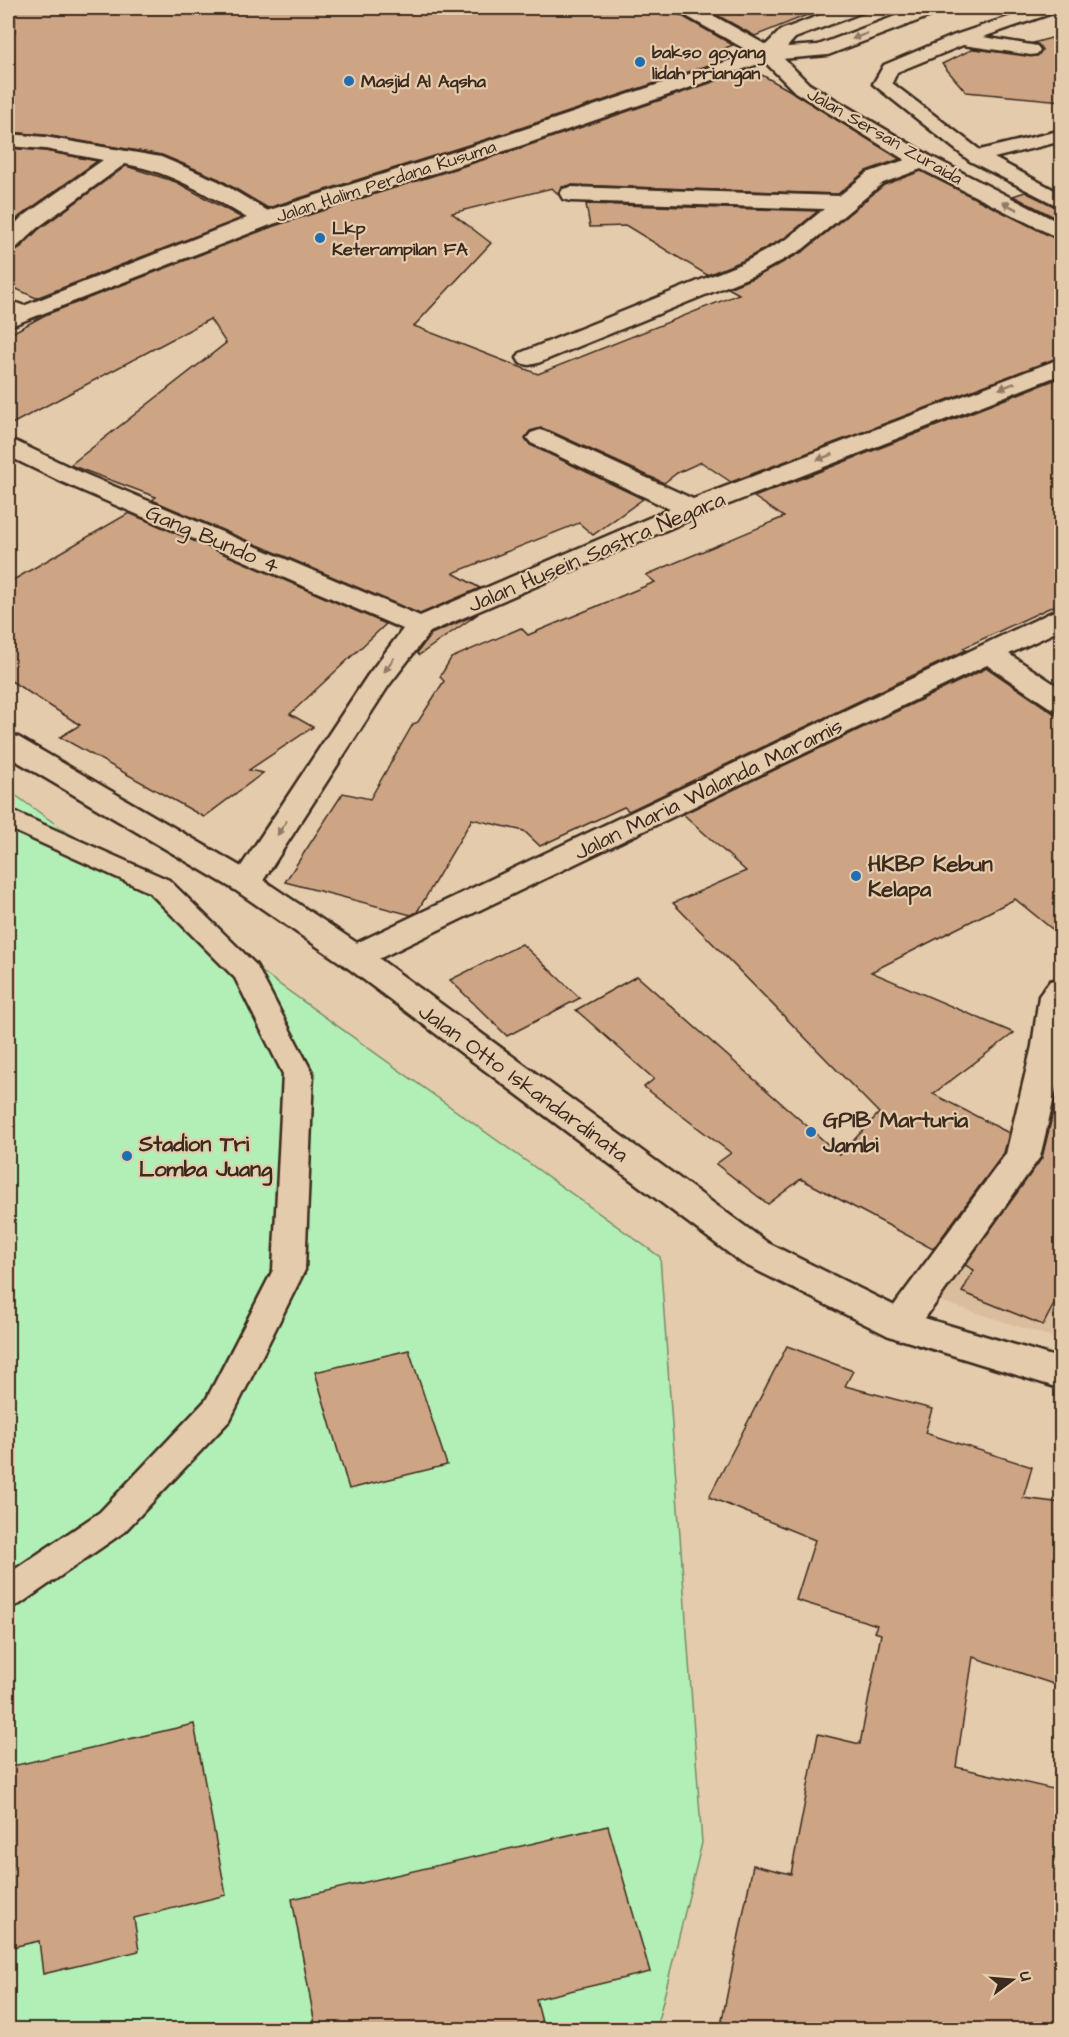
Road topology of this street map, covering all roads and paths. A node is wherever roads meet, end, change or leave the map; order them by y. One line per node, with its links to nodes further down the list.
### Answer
1 (686, 8): 7 (street, Jalan Sersan Zuraida)
2 (856, 8): 7 (street, Jalan Halim Perdana Kusuma)
3 (934, 8): 7 (street, Jalan Halim Perdana Kusuma, one-way to 7)
4 (1050, 8): 5 (lane)
5 (961, 39): 6 (lane); 10 (lane)
6 (1031, 50)
7 (768, 54): 12 (street, Jalan Sersan Zuraida); 16 (street, Jalan Halim Perdana Kusuma)
8 (1062, 135): 10 (lane)
9 (8, 140): 11 (street)
10 (977, 157): 14 (lane)
11 (119, 158): 16 (street); 18 (street)
12 (922, 161): 15 (street); 17 (street, Jalan Sersan Zuraida, one-way to 12)
13 (571, 194): 15 (street)
14 (1062, 202)
15 (843, 203): 20 (street)
16 (265, 219): 19 (street, Jalan Halim Perdana Kusuma)
17 (1062, 233)
18 (8, 243)
19 (12, 313)
20 (529, 358)
21 (1062, 365): 24 (street, Jalan Husein Sastra Negara, one-way to 24)
22 (540, 438): 24 (street)
23 (8, 447): 26 (street, Gang Bundo 4)
24 (692, 509): 26 (street, Jalan Husein Sastra Negara)
25 (1062, 618): 27 (street, Jalan Maria Walanda Maramis)
26 (420, 626): 31 (street, Jalan Husein Sastra Negara, one-way to 31)
27 (988, 653): 28 (street); 32 (street, Jalan Maria Walanda Maramis)
28 (1062, 703)
29 (8, 744): 31 (street, Jalan Otto Iskandardinata)
30 (8, 818): 37 (lane)
31 (246, 883): 32 (street, Jalan Otto Iskandardinata)
32 (355, 957): 35 (street, Jalan Otto Iskandardinata)
33 (1062, 989): 34 (street)
34 (1055, 1048): 35 (street)
35 (900, 1325): 36 (street, Jalan Otto Iskandardinata)
36 (1062, 1374)
37 (8, 1593)

